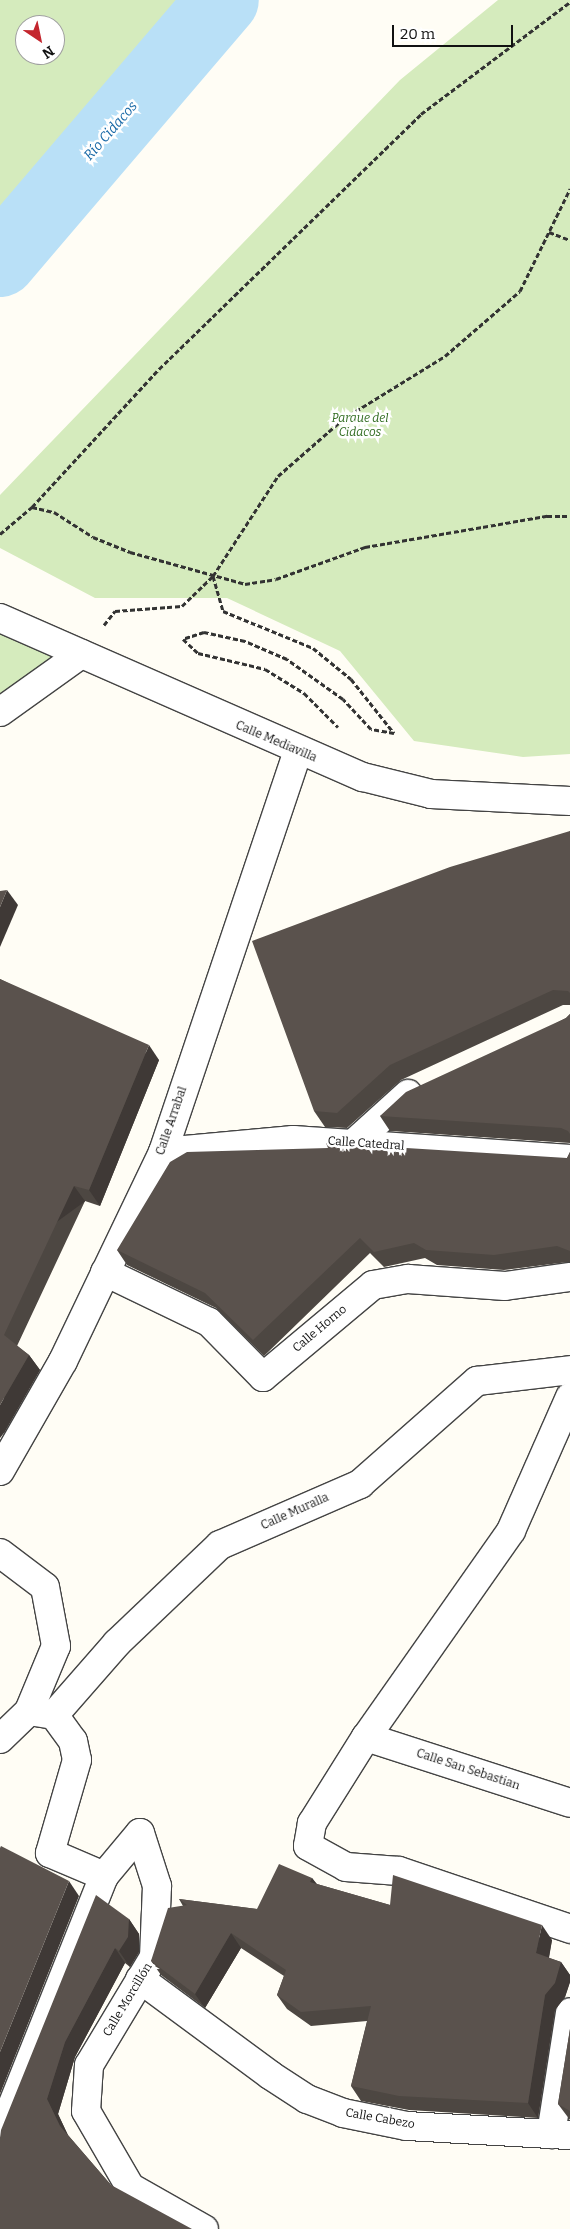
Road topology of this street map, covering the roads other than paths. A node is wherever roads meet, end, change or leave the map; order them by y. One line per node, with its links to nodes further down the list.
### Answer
1 (0, 618): 2 (street, Calle Mediavilla)
2 (81, 654): 3 (street); 4 (street, Calle Mediavilla)
3 (0, 712)
4 (298, 752): 5 (street, Calle Mediavilla); 8 (street, Calle Arrabal)
5 (570, 801)
6 (435, 1081): 7 (street)
7 (354, 1143): 8 (street, Calle Catedral); 9 (street, Calle Catedral)
8 (162, 1152): 10 (street, Calle Arrabal)
9 (570, 1159)
10 (105, 1272): 11 (street, Calle Horno); 14 (street, Calle Arrabal)
11 (570, 1276)
12 (570, 1370): 16 (street, Calle Muralla)
13 (570, 1397): 17 (street)
14 (0, 1471)
15 (0, 1553): 16 (street)
16 (41, 1713): 18 (street); 20 (street)
17 (366, 1737): 19 (street, Calle San Sebastian); 21 (street)
18 (0, 1740)
19 (570, 1803)
20 (104, 1876): 22 (street, Calle Morcillón); 25 (street)
21 (570, 1929)
22 (140, 1979): 24 (street, Calle Cabezo); 26 (street, Calle Morcillón)
23 (570, 2012): 24 (street)
24 (561, 2134)
25 (0, 2136)
26 (204, 2229)

